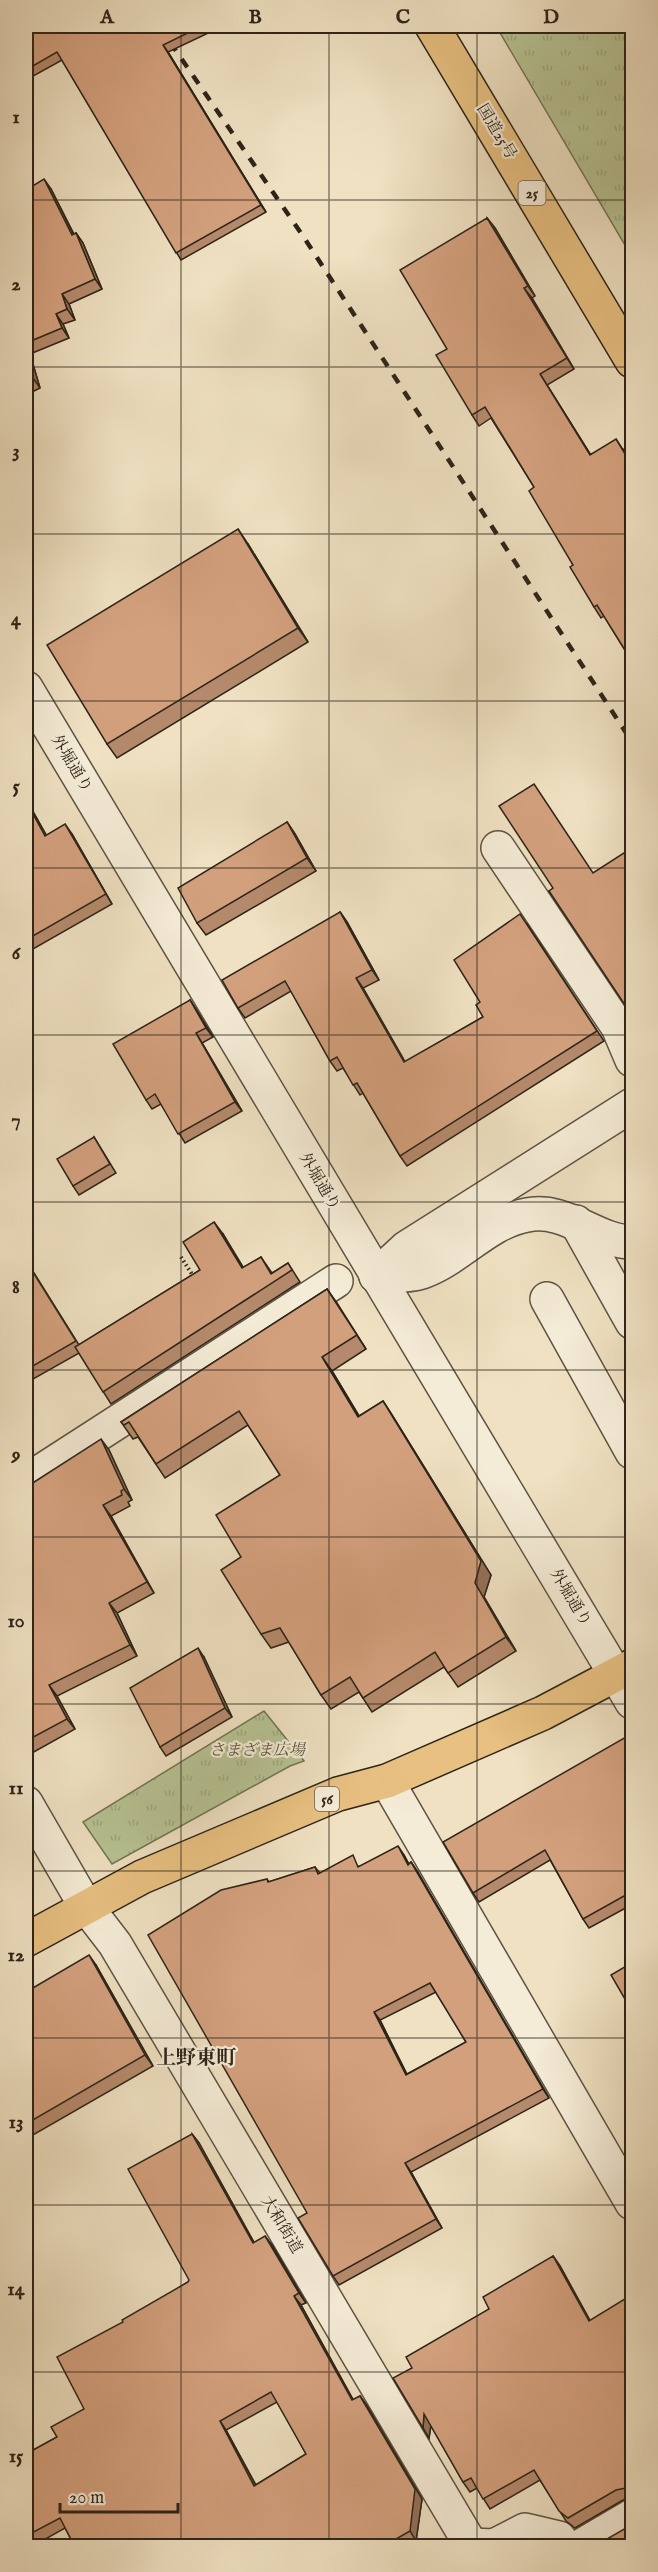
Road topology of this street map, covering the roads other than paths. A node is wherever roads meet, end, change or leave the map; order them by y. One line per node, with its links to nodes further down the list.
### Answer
1 (432, 26): 2 (main road, 国道25号 / 25)
2 (633, 361)
3 (26, 688): 9 (street, 外堀通り)
4 (498, 848): 5 (street)
5 (633, 1060)
6 (633, 1105): 9 (street)
7 (576, 1222): 8 (street); 9 (street); 12 (street)
8 (633, 1242)
9 (376, 1276): 15 (street, 外堀通り)
10 (336, 1281): 14 (street)
11 (547, 1299): 13 (street)
12 (633, 1322)
13 (633, 1452)
14 (26, 1481)
15 (624, 1670): 16 (street, 外堀通り); 17 (main road, 56)
16 (633, 1702)
17 (387, 1781): 19 (main road, 56); 21 (street)
18 (26, 1803): 19 (street, 大和街道)
19 (85, 1905): 20 (main road, 56); 23 (street, 大和街道)
20 (26, 1940)
21 (633, 2203)
22 (633, 2516): 25 (street)
23 (470, 2546): 24 (street)
24 (564, 2547)
25 (581, 2547)

